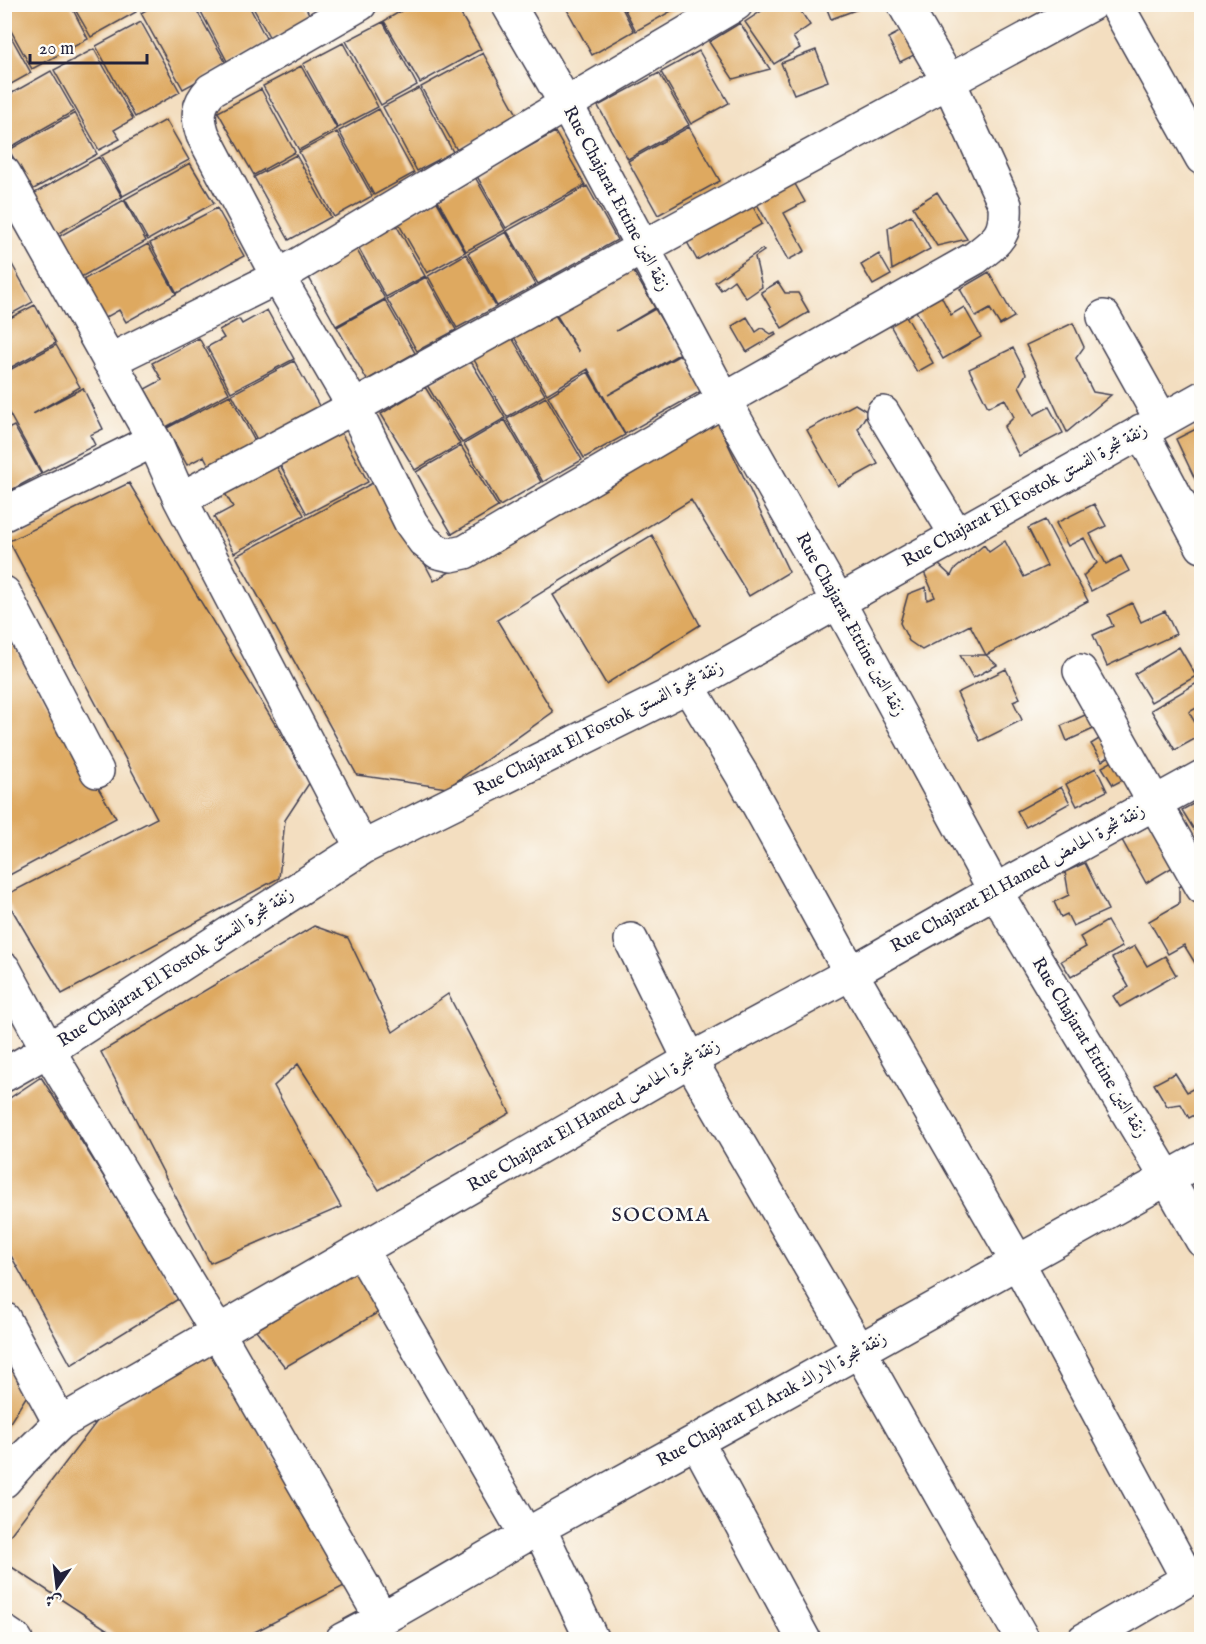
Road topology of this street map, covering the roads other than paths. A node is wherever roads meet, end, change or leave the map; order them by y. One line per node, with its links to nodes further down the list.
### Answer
1 (360, 4): 12 (street)
2 (508, 4): 8 (street, Rue Chajarat Ettine زنقة التين)
3 (736, 4): 8 (street)
4 (904, 4): 7 (street)
5 (1091, 4): 7 (street)
6 (1116, 4): 9 (street)
7 (949, 82): 11 (street); 16 (street)
8 (566, 104): 11 (street, Rue Chajarat Ettine زنقة التين); 12 (street)
9 (1202, 158)
10 (4, 173): 14 (street)
11 (642, 248): 16 (street, Rue Chajarat Ettine زنقة التين); 17 (street)
12 (278, 277): 14 (street); 17 (street)
13 (1104, 317): 19 (street)
14 (109, 361): 20 (street)
15 (1202, 398): 19 (street, Rue Chajarat El Fostok زنقة شجرة الفستق)
16 (724, 400): 17 (street); 26 (street, Rue Chajarat Ettine زنقة التين)
17 (354, 408): 21 (street)
18 (883, 413): 23 (street)
19 (1151, 425): 23 (street, Rue Chajarat El Fostok زنقة شجرة الفستق); 24 (street)
20 (154, 440): 21 (street); 22 (street)
21 (180, 499): 32 (street)
22 (4, 514)
23 (956, 534): 26 (street, Rue Chajarat El Fostok زنقة شجرة الفستق)
24 (1202, 546)
25 (4, 593): 29 (street)
26 (838, 603): 28 (street, Rue Chajarat El Fostok زنقة شجرة الفستق); 34 (street, Rue Chajarat Ettine زنقة التين)
27 (1080, 671): 31 (street)
28 (688, 686): 32 (street, Rue Chajarat El Fostok زنقة شجرة الفستق); 37 (street)
29 (97, 771)
30 (1202, 777): 31 (street, Rue Chajarat El Hamed زنقة شجرة الحامض)
31 (1155, 802): 33 (street); 34 (street, Rue Chajarat El Hamed زنقة شجرة الحامض)
32 (362, 848): 38 (street, Rue Chajarat El Fostok زنقة شجرة الفستق)
33 (1202, 887)
34 (995, 891): 37 (street, Rue Chajarat El Hamed زنقة شجرة الحامض); 42 (street, Rue Chajarat Ettine زنقة التين)
35 (631, 940): 39 (street)
36 (4, 969): 38 (street)
37 (851, 973): 39 (street, Rue Chajarat El Hamed زنقة شجرة الحامض); 45 (street)
38 (48, 1050): 40 (street, Rue Chajarat El Fostok زنقة شجرة الفستق); 47 (street)
39 (690, 1060): 44 (street, Rue Chajarat El Hamed زنقة شجرة الحامض); 48 (street)
40 (4, 1075)
41 (1202, 1159): 42 (street, Rue Chajarat El Arak زنقة شجرة الاراك)
42 (1167, 1178): 43 (street, Rue Chajarat Ettine زنقة التين); 45 (street, Rue Chajarat El Arak زنقة شجرة الاراك)
43 (1202, 1240)
44 (361, 1250): 47 (street, Rue Chajarat El Hamed زنقة شجرة الحامض); 52 (street)
45 (1017, 1262): 48 (street, Rue Chajarat El Arak زنقة شجرة الاراك); 53 (street)
46 (4, 1319): 49 (street)
47 (218, 1333): 49 (street, Rue Chajarat El Hamed زنقة شجرة الحامض); 54 (street)
48 (860, 1352): 50 (street, Rue Chajarat El Arak زنقة شجرة الاراك); 60 (street)
49 (60, 1423): 51 (street, Rue Chajarat El Hamed زنقة شجرة الحامض)
50 (697, 1442): 52 (street, Rue Chajarat El Arak زنقة شجرة الاراك); 59 (street)
51 (4, 1481)
52 (533, 1532): 54 (street, Rue Chajarat El Arak زنقة شجرة الاراك); 58 (street)
53 (1195, 1575): 61 (street)
54 (382, 1619): 57 (street, Rue Chajarat El Arak زنقة شجرة الاراك)
55 (4, 1632): 56 (street)
56 (16, 1640)
57 (342, 1640)
58 (592, 1640)
59 (804, 1640)
60 (1023, 1640)
61 (1084, 1640)

